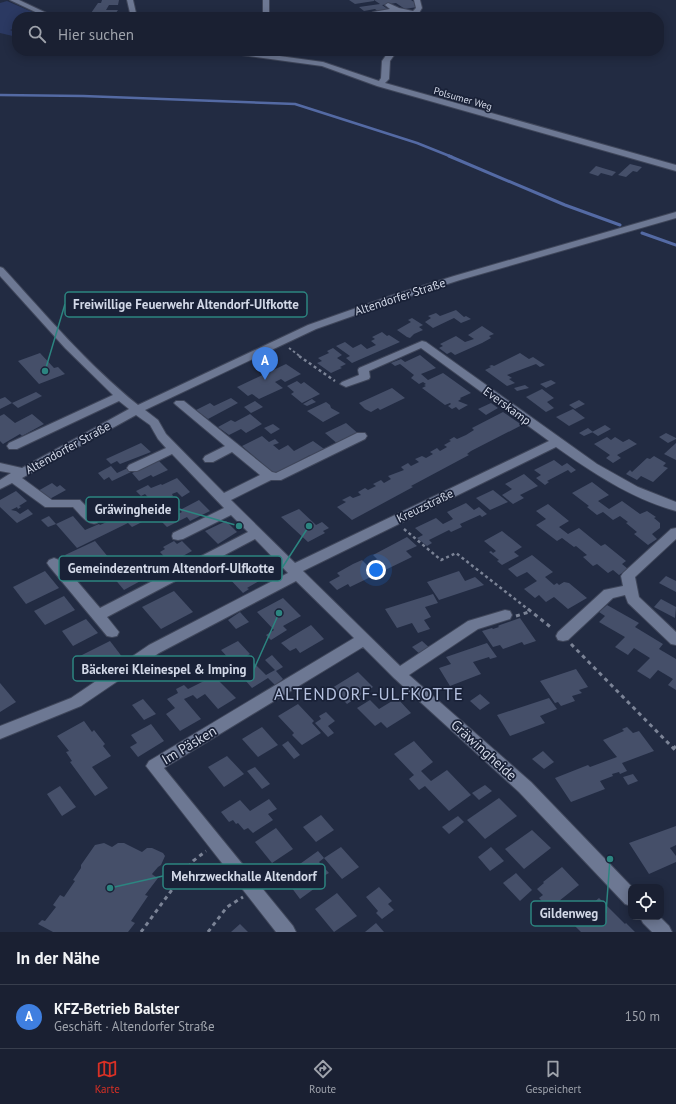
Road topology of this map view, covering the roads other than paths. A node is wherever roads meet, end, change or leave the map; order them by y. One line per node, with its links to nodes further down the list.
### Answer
1 (13, 0): 7 (street)
2 (130, 0): 8 (street)
3 (266, 0): 9 (street)
4 (418, 0): 12 (street)
5 (388, 5): 6 (street)
6 (397, 10): 10 (street); 11 (street)
7 (41, 12)
8 (133, 12)
9 (266, 12)
10 (385, 12)
11 (405, 12)
12 (418, 12)
13 (271, 56): 15 (street, Polsumer Weg)
14 (389, 56): 15 (street)
15 (380, 84): 16 (street, Polsumer Weg)
16 (676, 168)
17 (676, 215): 22 (street, Altendorfer Straße)
18 (0, 270): 20 (street)
19 (346, 384): 24 (street, Everskamp)
20 (120, 396): 22 (street); 25 (street)
21 (180, 403): 26 (street)
22 (136, 410): 27 (street, Gräwingheide); 31 (street, Altendorfer Straße)
23 (361, 436): 32 (street)
24 (557, 442): 35 (street, Everskamp); 42 (street, Kreuzstraße)
25 (13, 446)
26 (234, 446): 28 (street); 32 (street)
27 (174, 449): 30 (street); 34 (street, Gräwingheide)
28 (209, 458)
29 (0, 467): 31 (street)
30 (133, 468)
31 (18, 475): 33 (street, Altendorfer Straße); 37 (street)
32 (269, 476): 34 (street)
33 (0, 485)
34 (223, 499): 36 (street, Gräwingheide)
35 (676, 507)
36 (232, 509): 39 (street, Gräwingheide); 40 (street)
37 (93, 520)
38 (676, 532): 43 (street)
39 (256, 533): 42 (street, Gräwingheide); 44 (street)
40 (178, 536)
41 (54, 563): 44 (street)
42 (296, 572): 48 (street, Gräwingheide); 51 (street)
43 (630, 588): 47 (street); 49 (street)
44 (99, 615): 46 (street)
45 (505, 615): 50 (street)
46 (112, 632)
47 (563, 636)
48 (364, 639): 50 (street, Gräwingheide); 54 (street, Im Päsken)
49 (676, 640)
50 (399, 674): 52 (street, Gräwingheide)
51 (0, 733)
52 (628, 895)
53 (652, 920): 55 (street)
54 (287, 932)
55 (663, 932)

